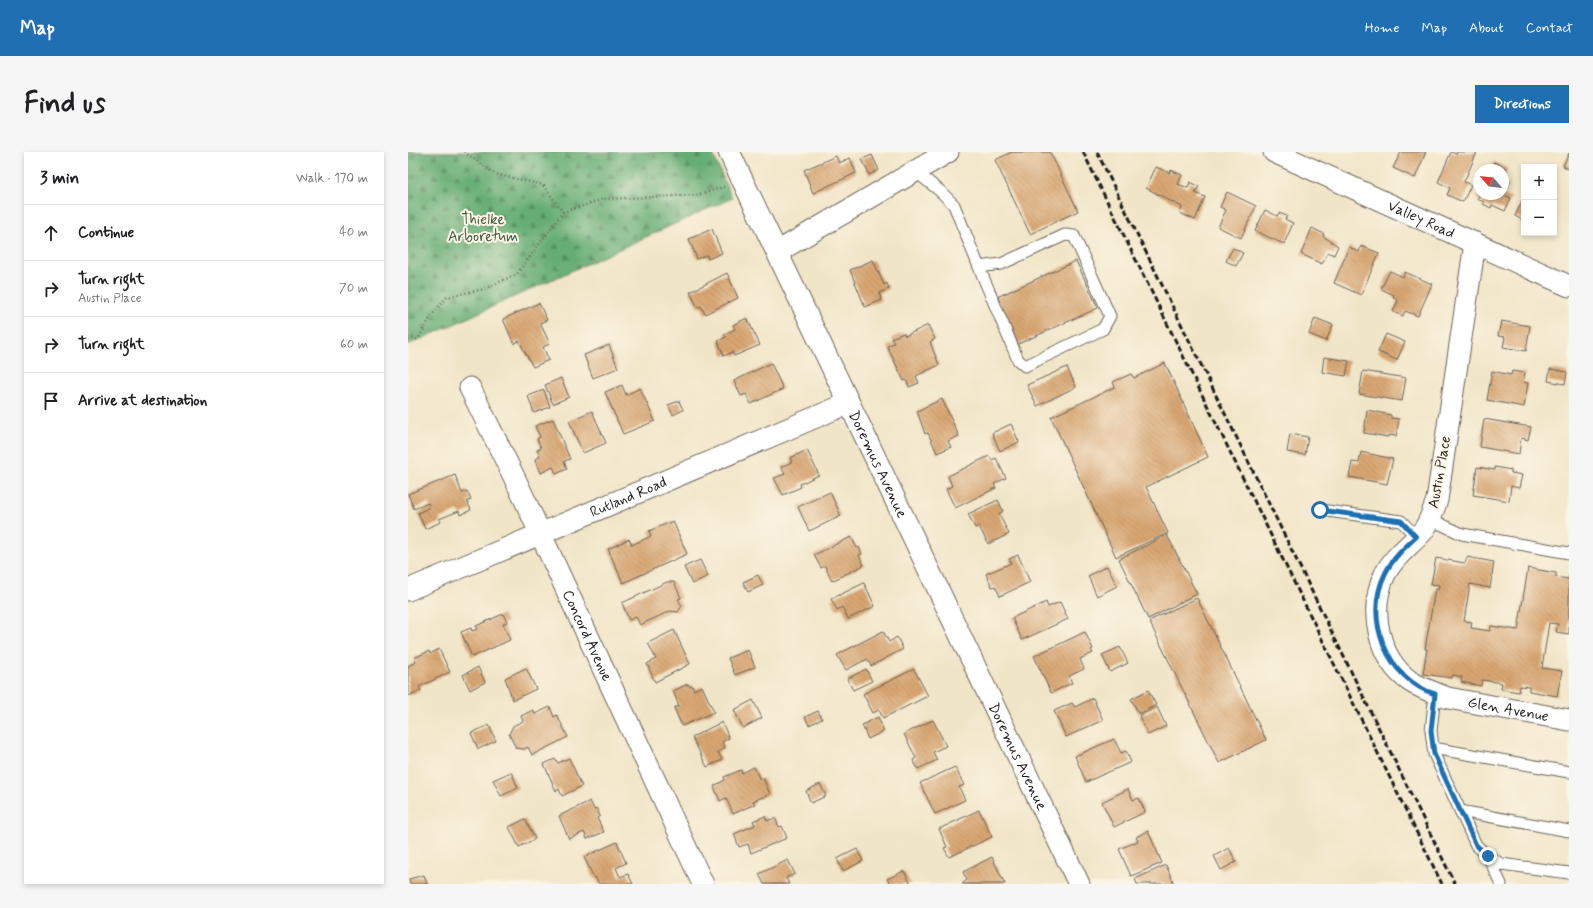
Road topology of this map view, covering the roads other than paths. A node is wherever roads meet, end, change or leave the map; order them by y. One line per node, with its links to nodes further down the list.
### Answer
1 (730, 152): 6 (street, Doremus Avenue)
2 (948, 152): 4 (street)
3 (1281, 153): 5 (street, Valley Road)
4 (915, 172): 6 (street); 7 (lane)
5 (1475, 243): 8 (street, Valley Road); 12 (street, Austin Place)
6 (777, 252): 10 (street, Doremus Avenue)
7 (979, 267): 7 (lane)
8 (1569, 286)
9 (470, 388): 13 (street, Concord Avenue)
10 (849, 403): 13 (street, Rutland Road); 26 (street, Doremus Avenue)
11 (1320, 510): 14 (lane)
12 (1430, 519): 14 (street, Austin Place); 15 (lane)
13 (540, 534): 16 (street, Rutland Road); 25 (street, Concord Avenue)
14 (1416, 537): 17 (street, Austin Place)
15 (1569, 553)
16 (408, 590)
17 (1442, 696): 18 (street, Glen Avenue); 19 (lane)
18 (1569, 720)
19 (1433, 748): 20 (lane); 21 (lane)
20 (1569, 772)
21 (1460, 811): 22 (lane); 23 (lane)
22 (1569, 830)
23 (1488, 856): 24 (lane); 27 (lane)
24 (1569, 873)
25 (703, 884)
26 (1079, 884)
27 (1501, 884)

